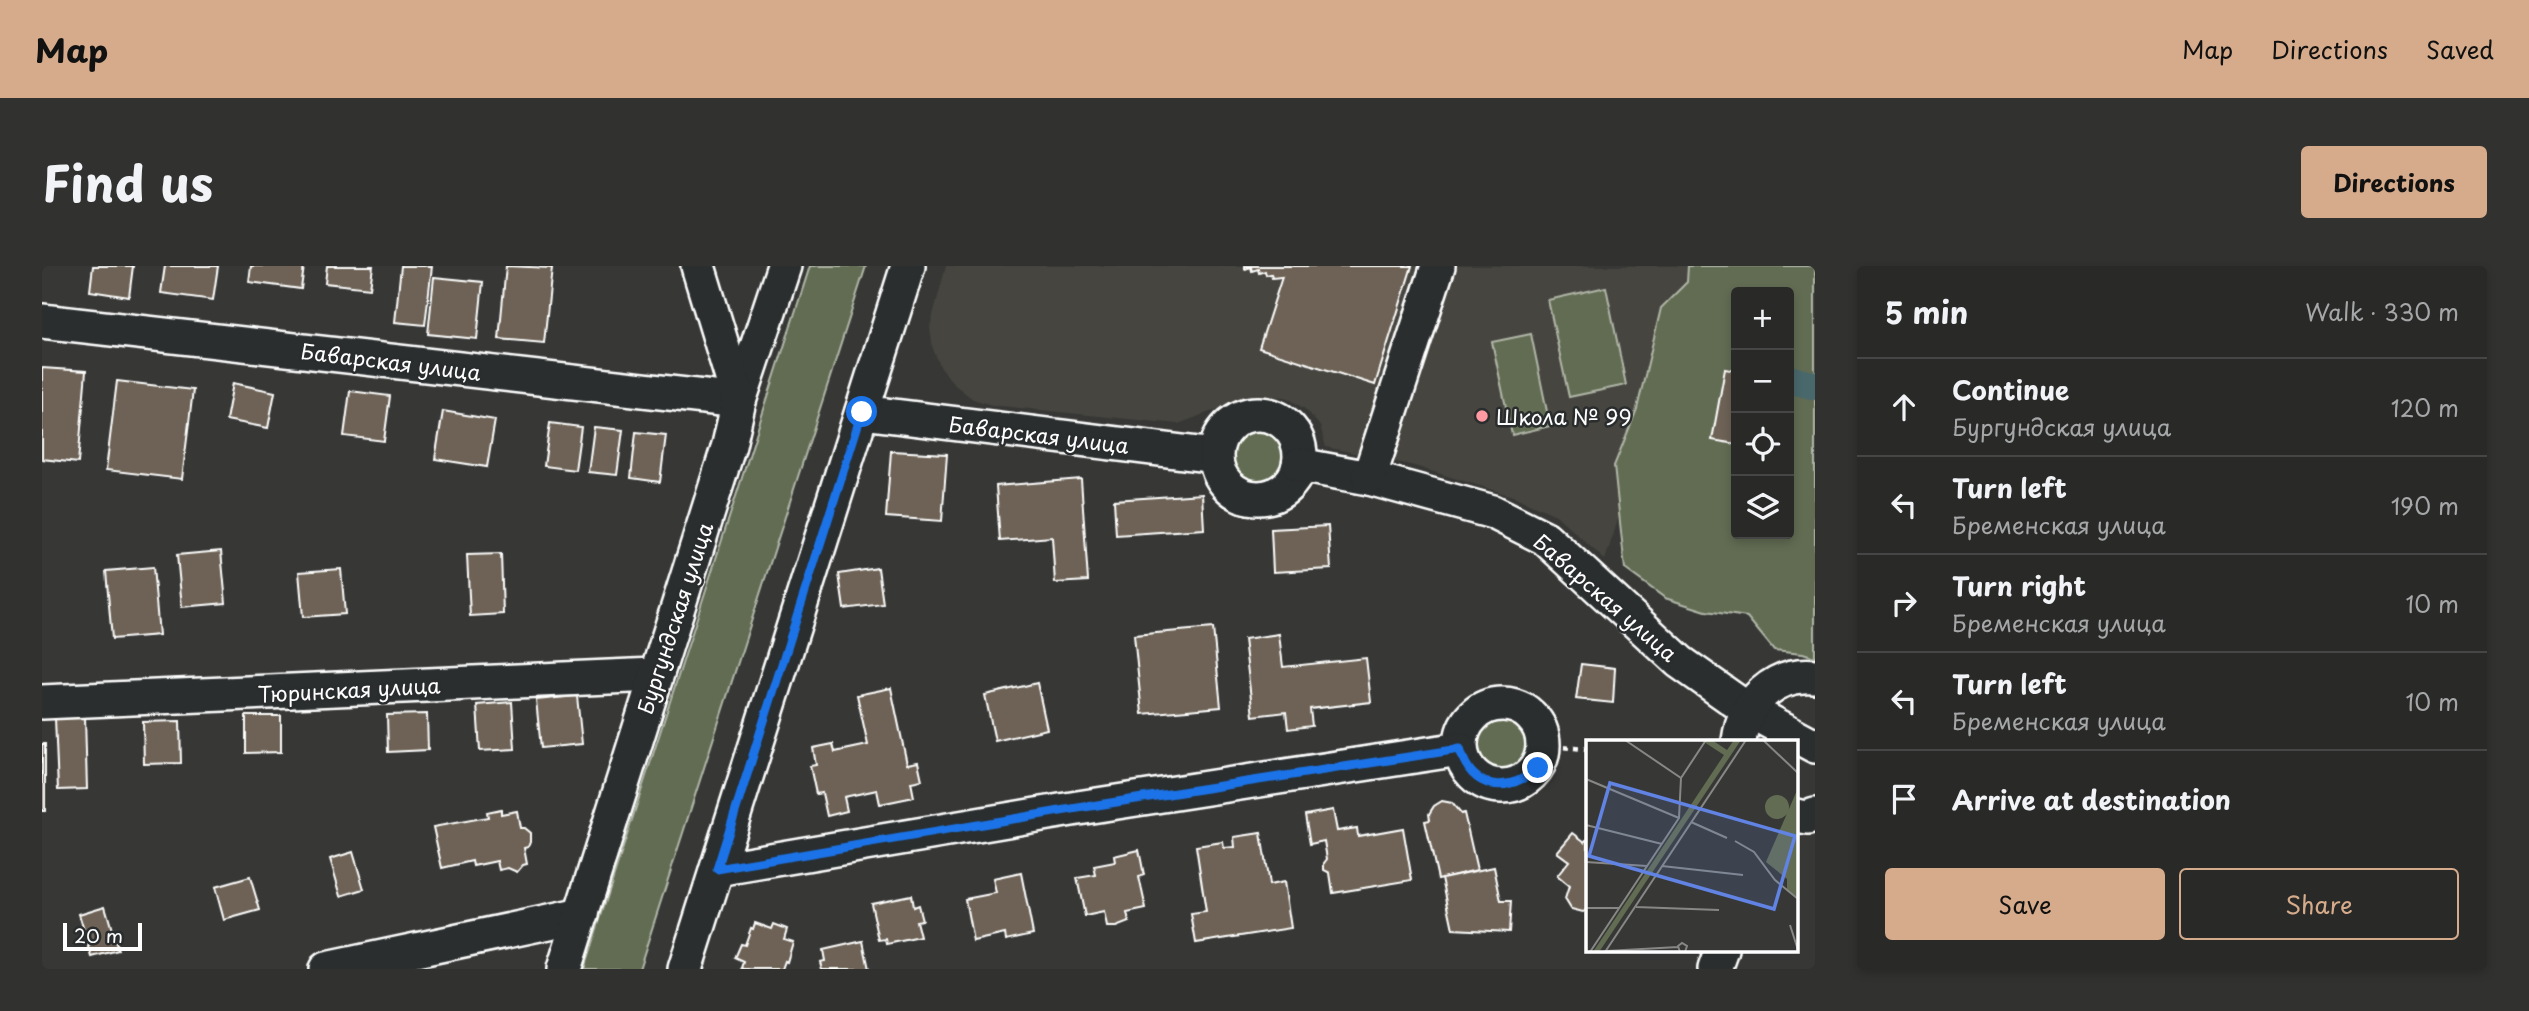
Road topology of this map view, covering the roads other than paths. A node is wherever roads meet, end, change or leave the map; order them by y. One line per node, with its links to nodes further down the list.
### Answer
1 (698, 266): 6 (street, Бургундская улица)
2 (708, 266): 6 (street)
3 (785, 266): 8 (street)
4 (908, 266): 9 (street)
5 (1438, 266): 12 (street)
6 (708, 299): 8 (street, Бургундская улица)
7 (42, 321): 8 (street, Баварская улица)
8 (739, 401): 13 (street, Бургундская улица)
9 (862, 412): 10 (street, Баварская улица); 21 (street)
10 (1216, 456): 11 (street); 11 (street)
11 (1299, 465): 12 (street, Баварская улица)
12 (1369, 478): 16 (street, Баварская улица)
13 (655, 675): 15 (street, Тюринская улица); 22 (street, Бургундская улица)
14 (1815, 676): 16 (street)
15 (42, 702)
16 (1743, 726): 17 (street, Баварская улица)
17 (1791, 740)
18 (1798, 742): 19 (street, Баварская улица)
19 (1815, 747)
20 (1460, 749): 20 (street); 21 (street)
21 (717, 869): 26 (street)
22 (582, 915): 24 (street); 25 (street, Бургундская улица)
23 (1722, 951): 27 (street)
24 (326, 969)
25 (564, 969)
26 (685, 969)
27 (1715, 969)

